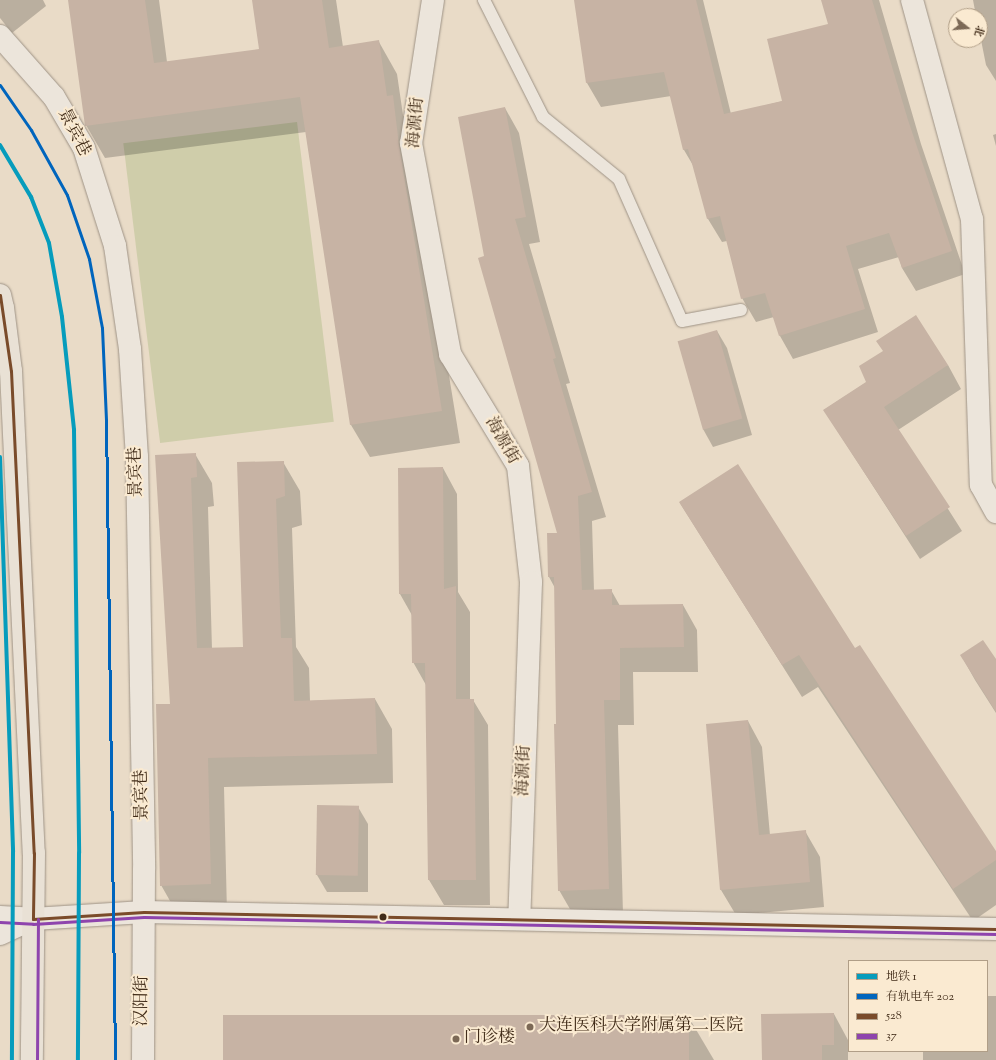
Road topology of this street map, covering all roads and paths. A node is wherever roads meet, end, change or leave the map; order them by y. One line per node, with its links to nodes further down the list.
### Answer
1 (434, 0): 11 (street, 海源街)
2 (484, 0): 6 (lane)
3 (912, 0): 7 (street)
4 (0, 36): 8 (street, 景宾巷)
5 (0, 295): 10 (highway)
6 (741, 310)
7 (996, 512)
8 (144, 912): 10 (street); 11 (street); 14 (street, 景宾巷)
9 (0, 917): 10 (street)
10 (33, 919): 13 (street); 15 (highway)
11 (520, 919): 12 (street)
12 (996, 929)
13 (0, 934)
14 (144, 942): 16 (street, 汉阳街)
15 (32, 1060)
16 (142, 1060)

